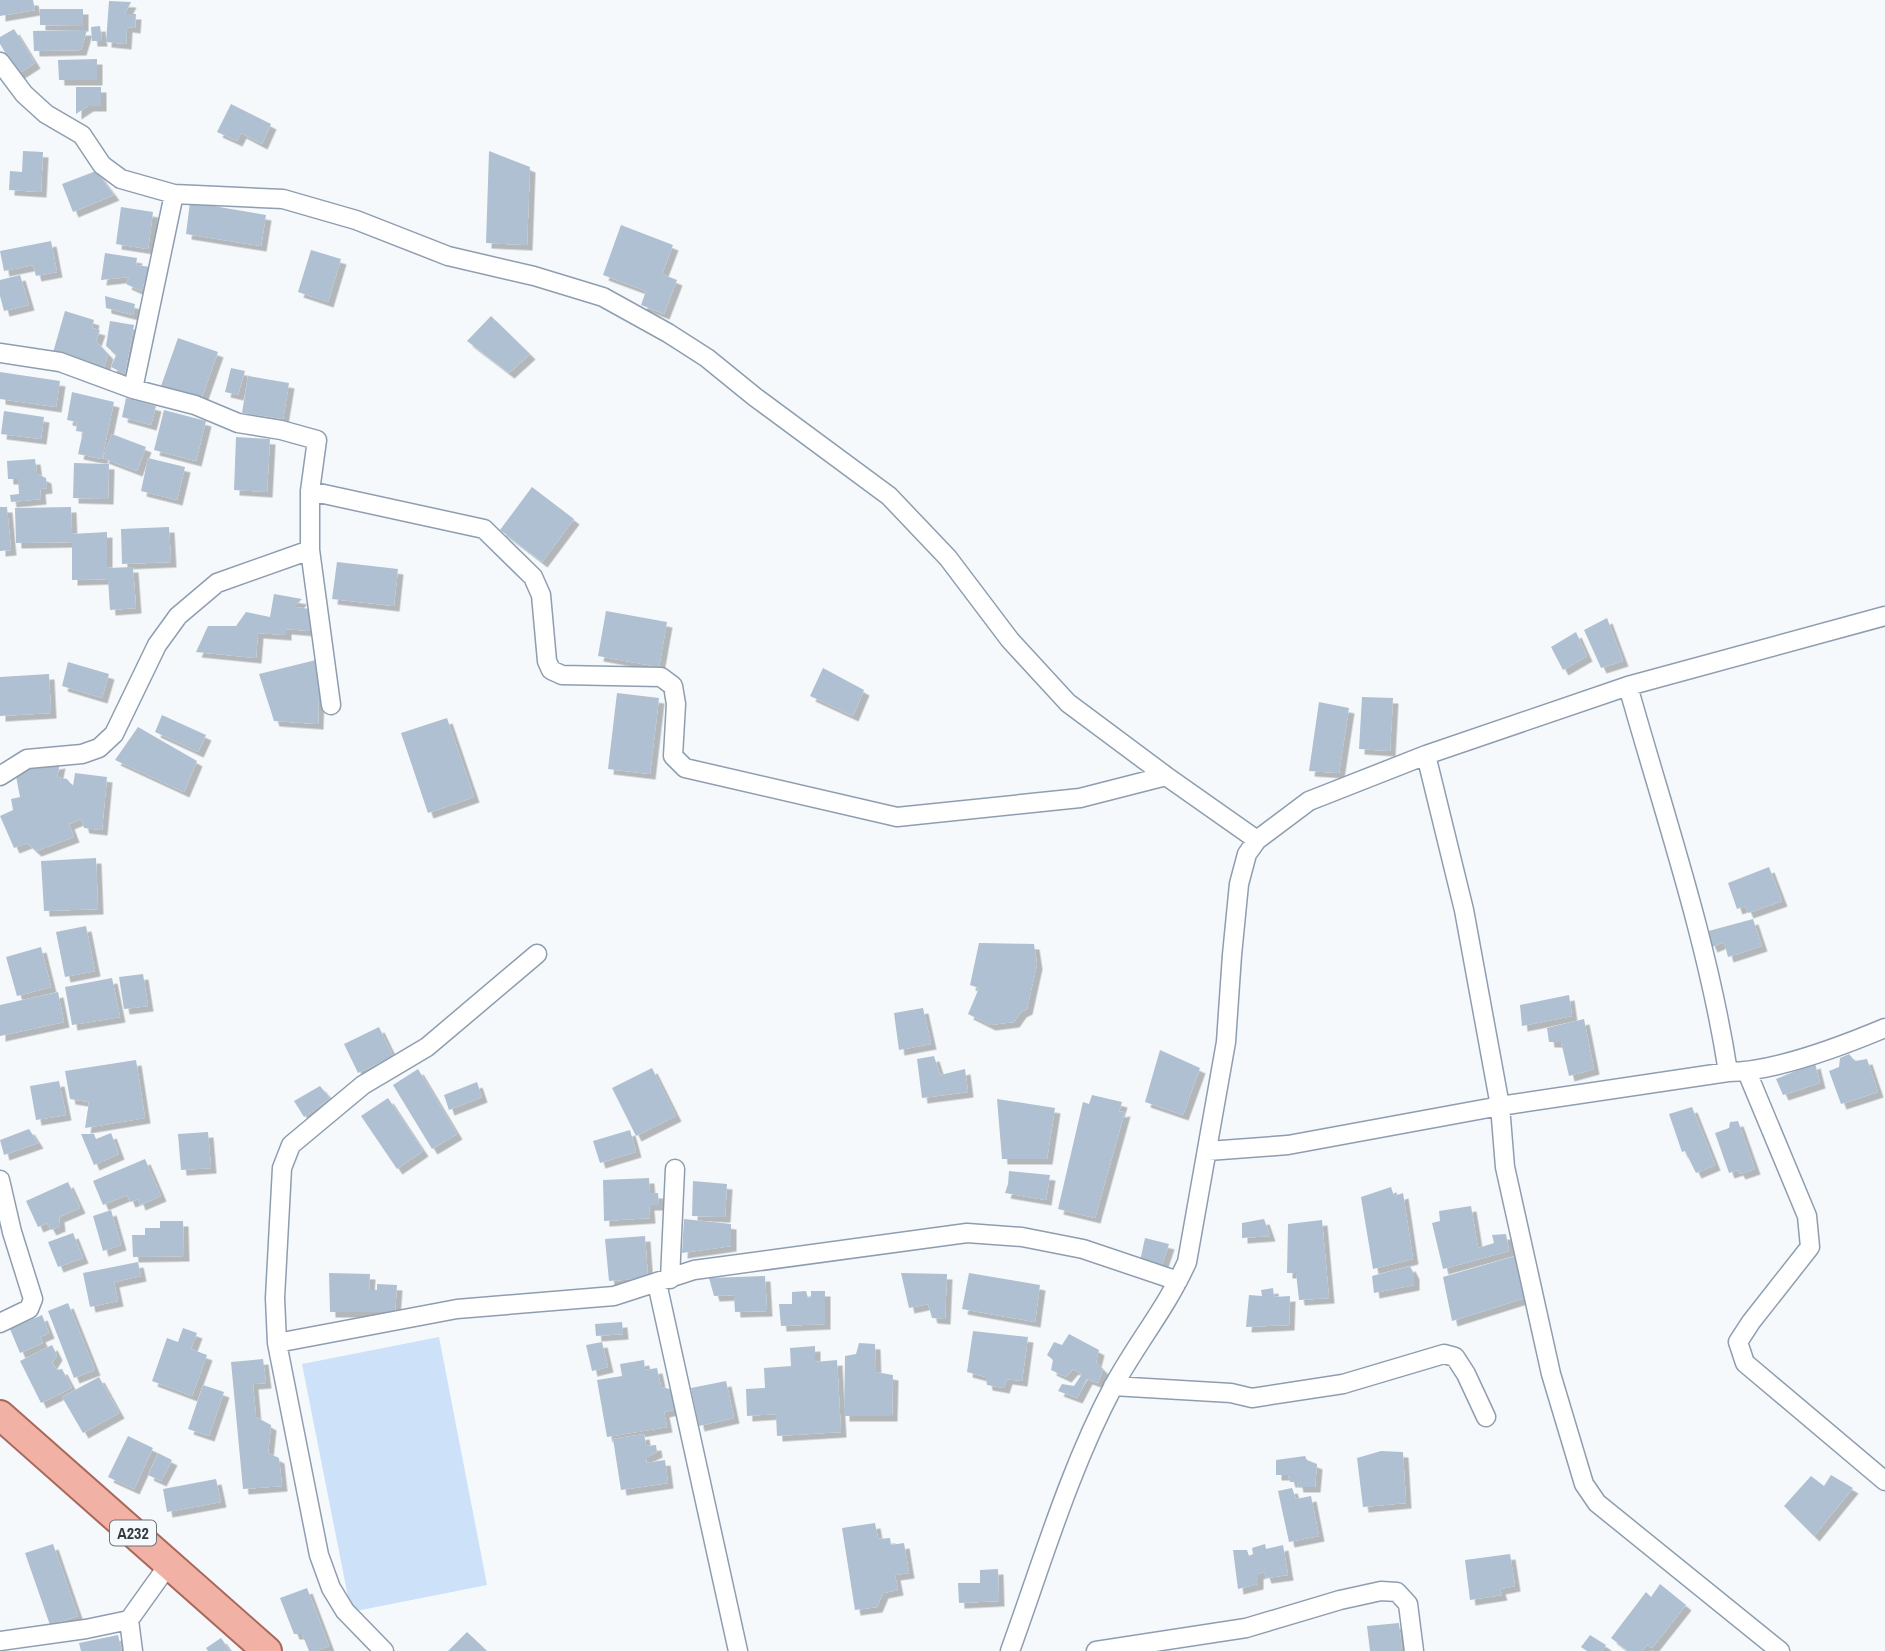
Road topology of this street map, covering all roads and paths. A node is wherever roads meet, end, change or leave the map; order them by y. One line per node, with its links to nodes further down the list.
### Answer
1 (0, 62): 2 (street)
2 (174, 194): 4 (street); 12 (street)
3 (0, 353): 4 (street)
4 (133, 389): 5 (street)
5 (310, 491): 6 (street); 12 (street)
6 (310, 550): 9 (street); 11 (street)
7 (1885, 616): 8 (street)
8 (1628, 687): 10 (street); 16 (street)
9 (331, 705)
10 (1426, 755): 13 (street); 18 (street)
11 (0, 776)
12 (1166, 776): 13 (street)
13 (1257, 840): 19 (street)
14 (537, 954): 25 (street)
15 (1885, 1028): 17 (street)
16 (1728, 1072): 17 (street); 18 (street)
17 (1747, 1072): 29 (street)
18 (1500, 1106): 19 (street); 40 (street)
19 (1208, 1151): 23 (street)
20 (675, 1169): 22 (street)
21 (0, 1180): 24 (street)
22 (663, 1281): 23 (street); 25 (street); 36 (street)
23 (1178, 1281): 26 (street)
24 (0, 1323)
25 (277, 1343): 35 (street)
26 (1113, 1386): 28 (street); 37 (street)
27 (0, 1415): 30 (main road, A232)
28 (1486, 1417)
29 (1885, 1481)
30 (169, 1564): 31 (street); 34 (main road, A232)
31 (129, 1620): 32 (street); 33 (street)
32 (0, 1641)
33 (133, 1651)
34 (267, 1651)
35 (384, 1651)
36 (738, 1651)
37 (1010, 1651)
38 (1096, 1651): 39 (street)
39 (1414, 1651)
40 (1780, 1651)

